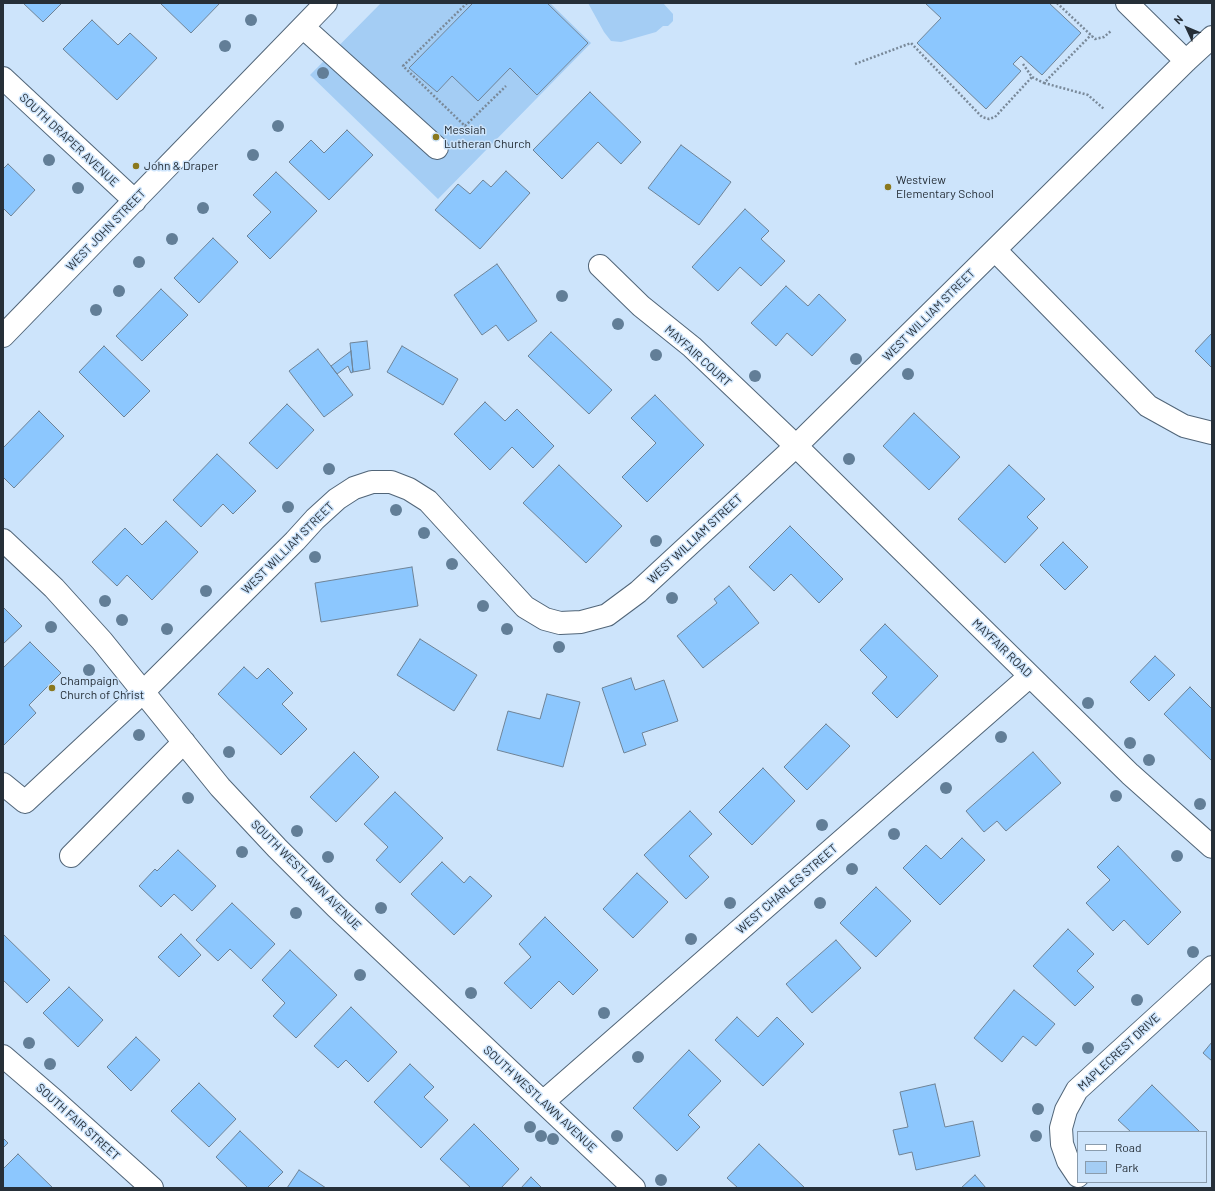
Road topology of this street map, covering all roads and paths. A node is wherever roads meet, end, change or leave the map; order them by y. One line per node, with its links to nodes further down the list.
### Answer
1 (326, 3): 5 (street, WEST JOHN STREET)
2 (467, 3): 15 (path)
3 (1057, 3): 7 (path)
4 (1127, 3): 9 (street)
5 (303, 27): 17 (street); 18 (street, WEST JOHN STREET)
6 (1111, 31): 7 (path)
7 (1091, 35): 14 (path)
8 (1212, 37): 9 (street, WEST WILLIAM STREET)
9 (1186, 61): 19 (street, WEST WILLIAM STREET)
10 (855, 64): 12 (path)
11 (1023, 64): 12 (path)
12 (1032, 77): 14 (path)
13 (3, 78): 18 (street, SOUTH DRAPER AVENUE)
14 (1044, 83): 16 (path)
15 (506, 86)
16 (1106, 111)
17 (437, 148)
18 (135, 201): 21 (street, WEST JOHN STREET)
19 (995, 250): 22 (street); 23 (street, WEST WILLIAM STREET)
20 (600, 266): 23 (street, MAYFAIR COURT)
21 (3, 336)
22 (1212, 433)
23 (796, 446): 25 (street, MAYFAIR ROAD); 26 (street, WEST WILLIAM STREET)
24 (3, 540): 26 (street, SOUTH WESTLAWN AVENUE)
25 (1030, 676): 29 (street, MAYFAIR ROAD); 33 (street, WEST CHARLES STREET)
26 (143, 692): 27 (street, SOUTH WESTLAWN AVENUE); 28 (street, WEST WILLIAM STREET)
27 (184, 742): 30 (street); 33 (street, SOUTH WESTLAWN AVENUE)
28 (3, 784)
29 (1212, 847)
30 (71, 856)
31 (1212, 966): 34 (street, MAPLECREST DRIVE)
32 (3, 1056): 35 (street, SOUTH FAIR STREET)
33 (543, 1102): 36 (street, SOUTH WESTLAWN AVENUE)
34 (1077, 1174)
35 (152, 1188)
36 (634, 1188)

